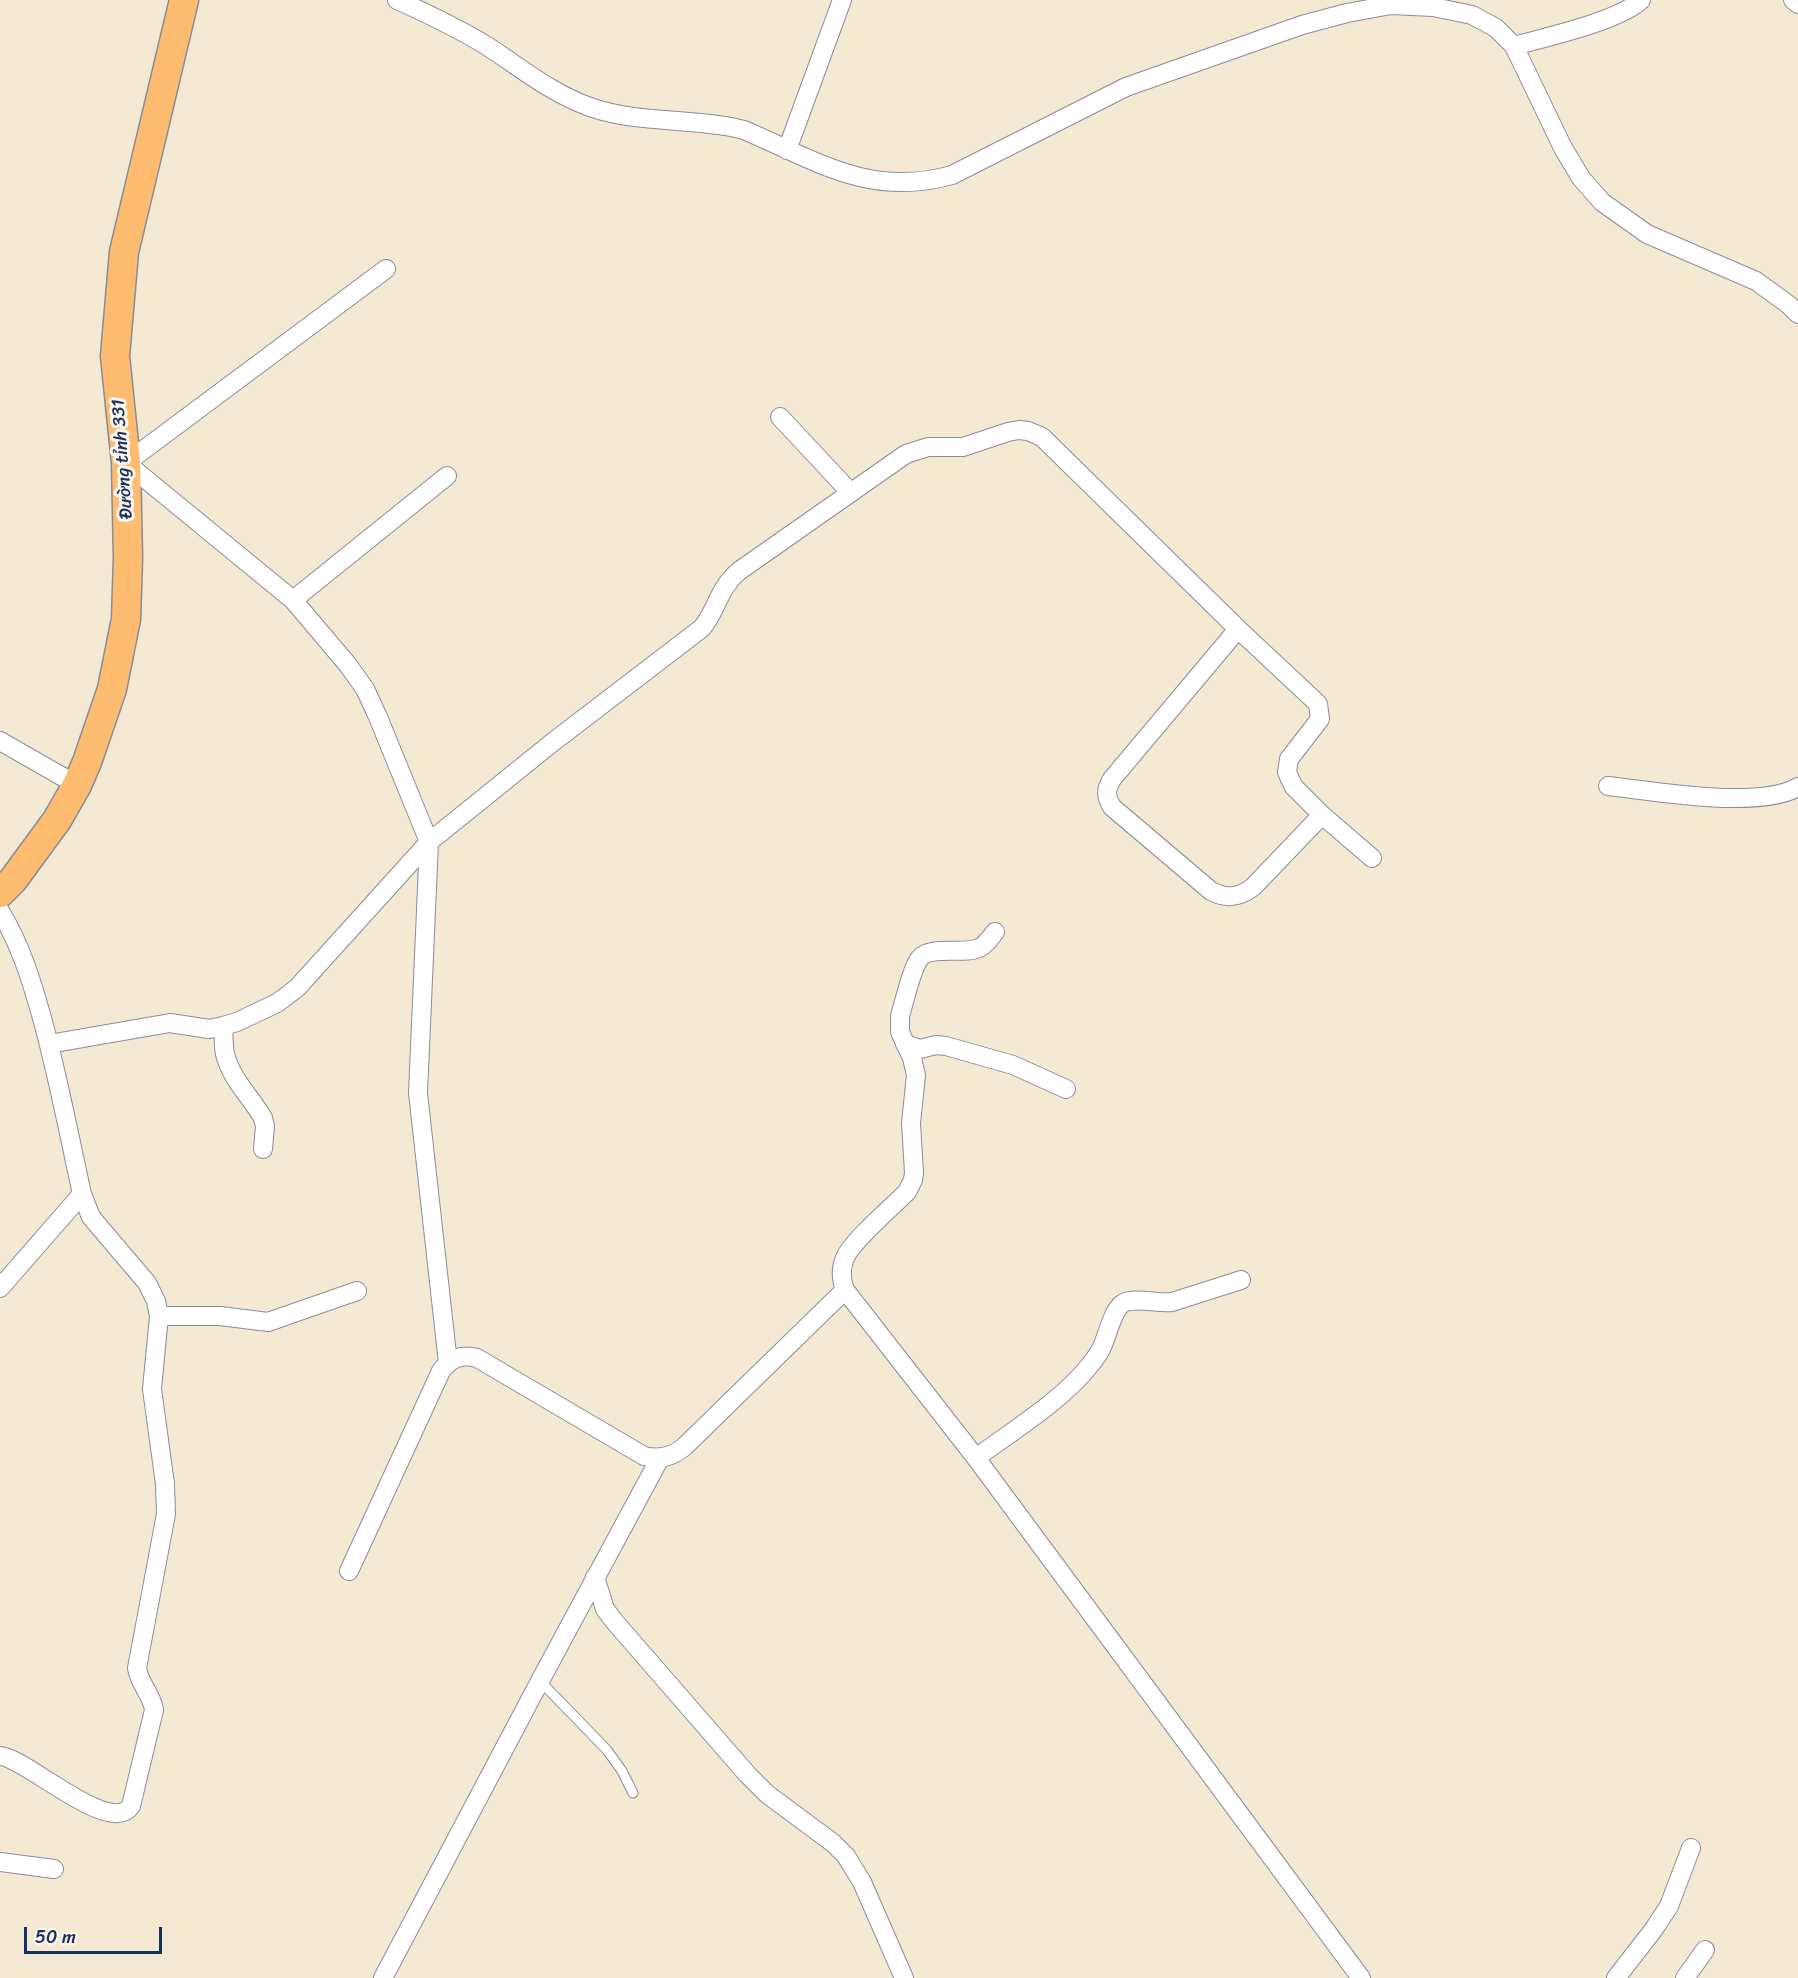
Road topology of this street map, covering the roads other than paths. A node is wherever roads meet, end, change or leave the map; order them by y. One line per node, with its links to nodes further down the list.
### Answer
1 (184, 0): 12 (main road, Đường tỉnh 331)
2 (397, 0): 8 (street)
3 (842, 0): 8 (street)
4 (1641, 0): 7 (street)
5 (1793, 0): 6 (street)
6 (1798, 4)
7 (1514, 46): 8 (street); 10 (street)
8 (787, 150)
9 (386, 269): 12 (street)
10 (1798, 314)
11 (780, 417): 14 (street)
12 (126, 463): 15 (street); 18 (main road, Đường tỉnh 331)
13 (447, 476): 15 (street)
14 (849, 492): 16 (street); 22 (street)
15 (293, 600): 22 (street)
16 (1238, 629): 21 (street); 21 (street)
17 (0, 741): 18 (street)
18 (77, 785): 24 (main road, Đường tỉnh 331)
19 (1608, 786): 20 (street)
20 (1798, 787)
21 (1322, 815): 23 (street)
22 (429, 842): 27 (street); 38 (street)
23 (1372, 858)
24 (0, 893)
25 (0, 910): 28 (street)
26 (995, 932): 29 (street)
27 (223, 1026): 28 (street); 31 (street)
28 (49, 1044): 32 (street)
29 (905, 1044): 30 (street); 35 (street)
30 (1066, 1089)
31 (263, 1149)
32 (82, 1194): 34 (street); 37 (street)
33 (1241, 1280): 40 (street)
34 (0, 1288)
35 (845, 1290): 39 (street); 40 (street)
36 (357, 1291): 37 (street)
37 (159, 1316): 44 (street)
38 (448, 1363): 39 (street); 41 (street)
39 (660, 1458): 42 (street)
40 (976, 1458): 52 (street)
41 (349, 1571)
42 (595, 1577): 43 (street); 51 (street)
43 (540, 1681): 45 (lane); 50 (street)
44 (0, 1756)
45 (633, 1793)
46 (1691, 1848): 53 (street)
47 (0, 1863): 48 (street)
48 (54, 1869)
49 (1705, 1950): 54 (street)
50 (383, 1978)
51 (904, 1978)
52 (1361, 1978)
53 (1616, 1978)
54 (1685, 1978)

